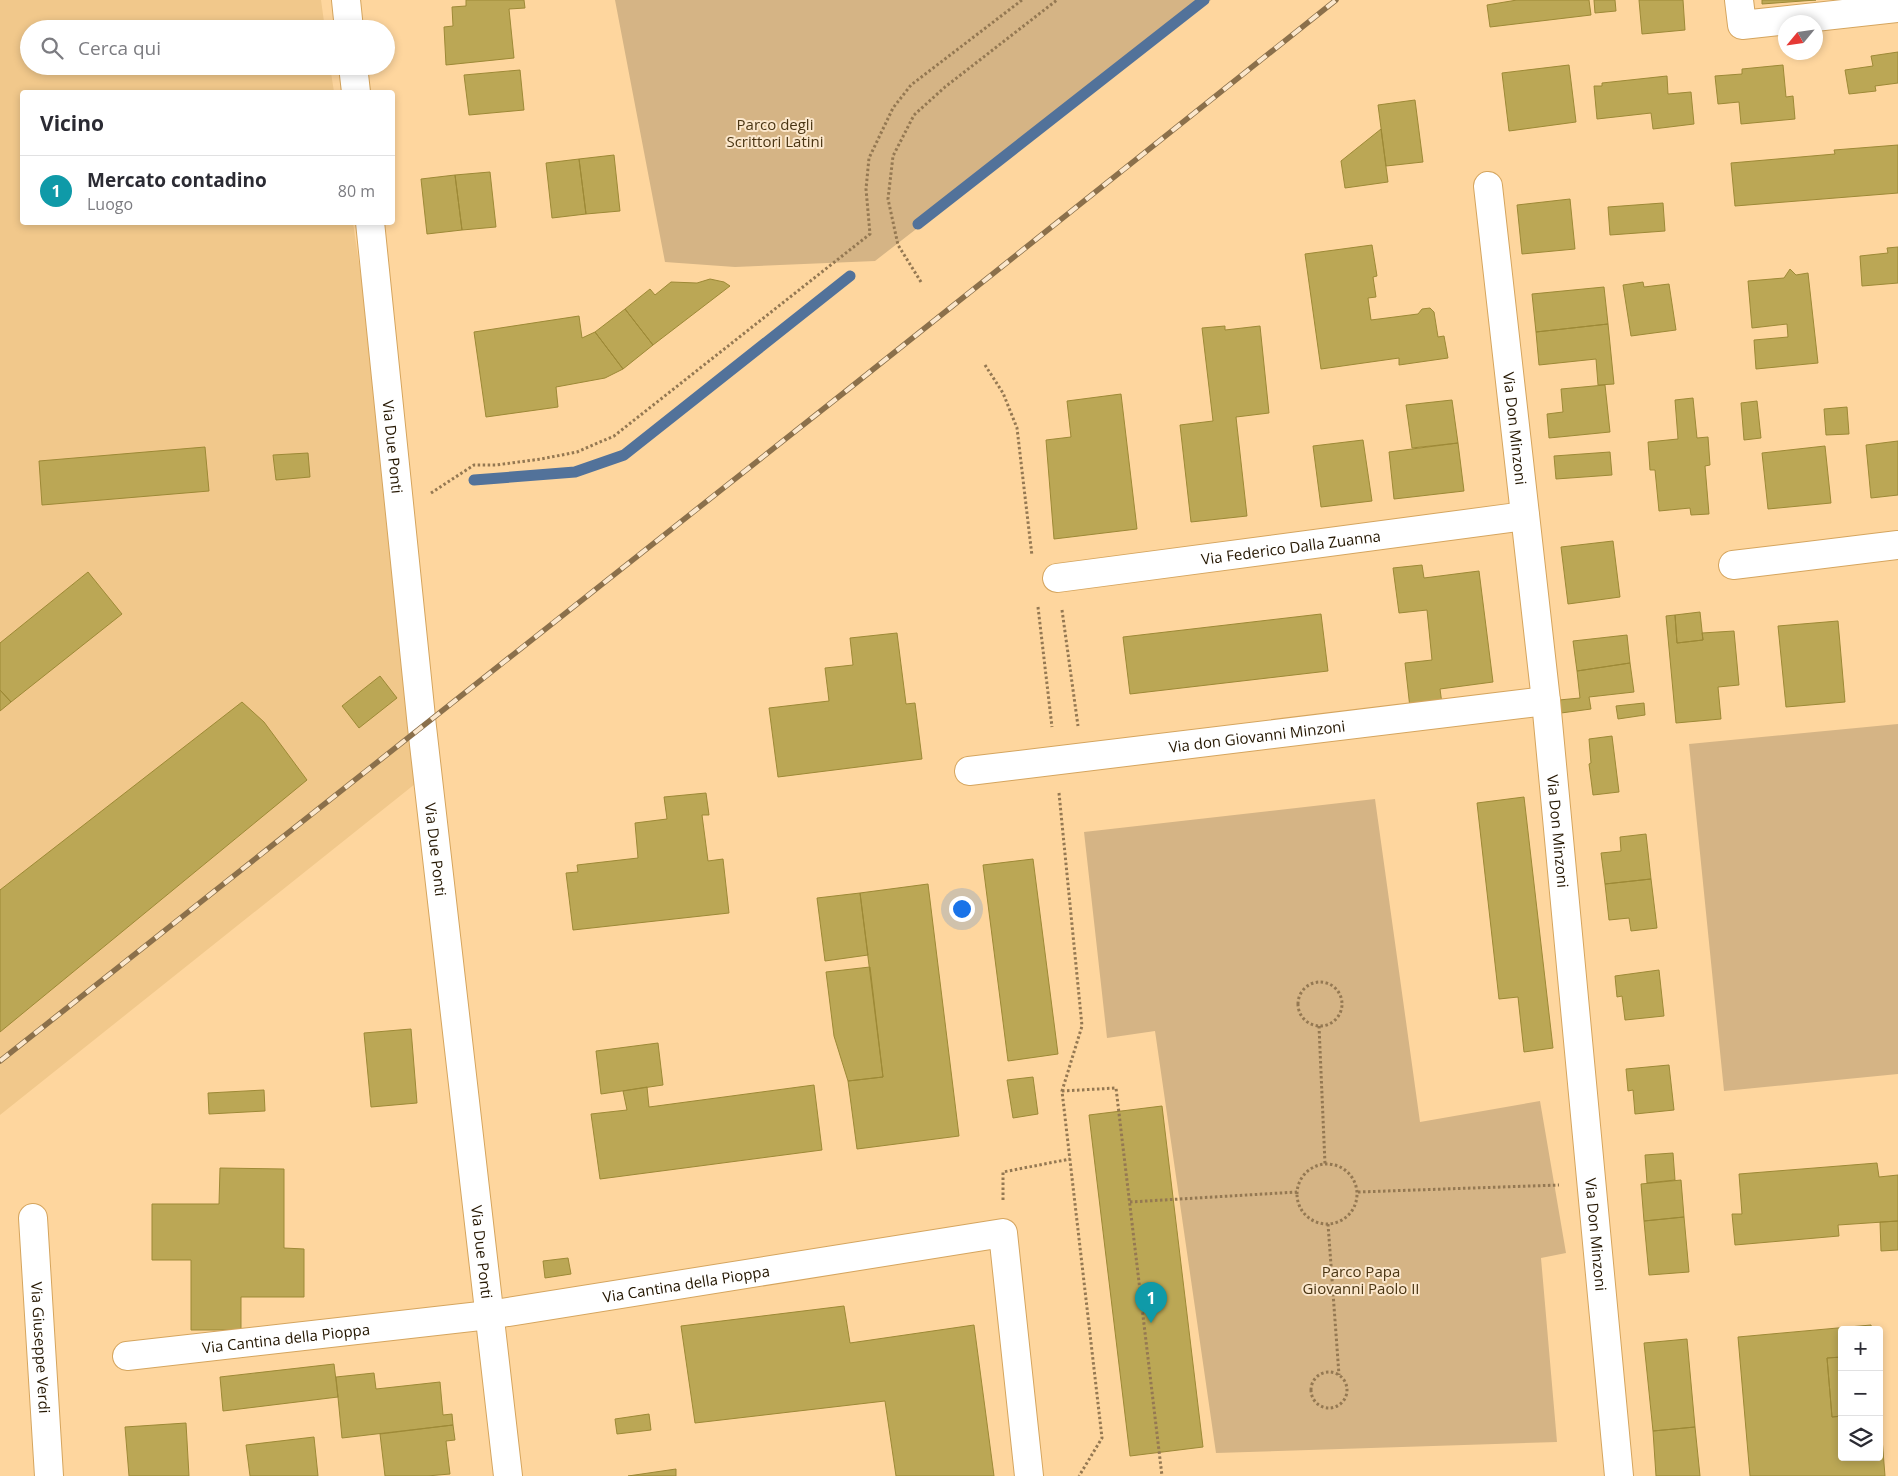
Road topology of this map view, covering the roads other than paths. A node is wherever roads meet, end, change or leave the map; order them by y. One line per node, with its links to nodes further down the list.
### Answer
1 (346, 0): 4 (street)
2 (1739, 0): 3 (street)
3 (1898, 8)
4 (348, 20)
5 (354, 75): 6 (street)
6 (356, 90)
7 (1488, 186): 9 (street, Via Don Minzoni)
8 (370, 225): 16 (street, Via Due Ponti)
9 (1525, 516): 12 (street, Via Federico Dalla Zuanna); 13 (street, Via Don Minzoni)
10 (1898, 545): 11 (street)
11 (1733, 565)
12 (1057, 578)
13 (1546, 700): 14 (street, Via don Giovanni Minzoni); 21 (street, Via Don Minzoni)
14 (969, 770)
15 (33, 1218): 18 (street, Via Giuseppe Verdi)
16 (489, 1315): 17 (street, Via Cantina della Pioppa); 19 (street, Via Due Ponti); 20 (street, Via Cantina della Pioppa)
17 (127, 1356)
18 (48, 1476)
19 (508, 1476)
20 (1029, 1476)
21 (1619, 1476)

